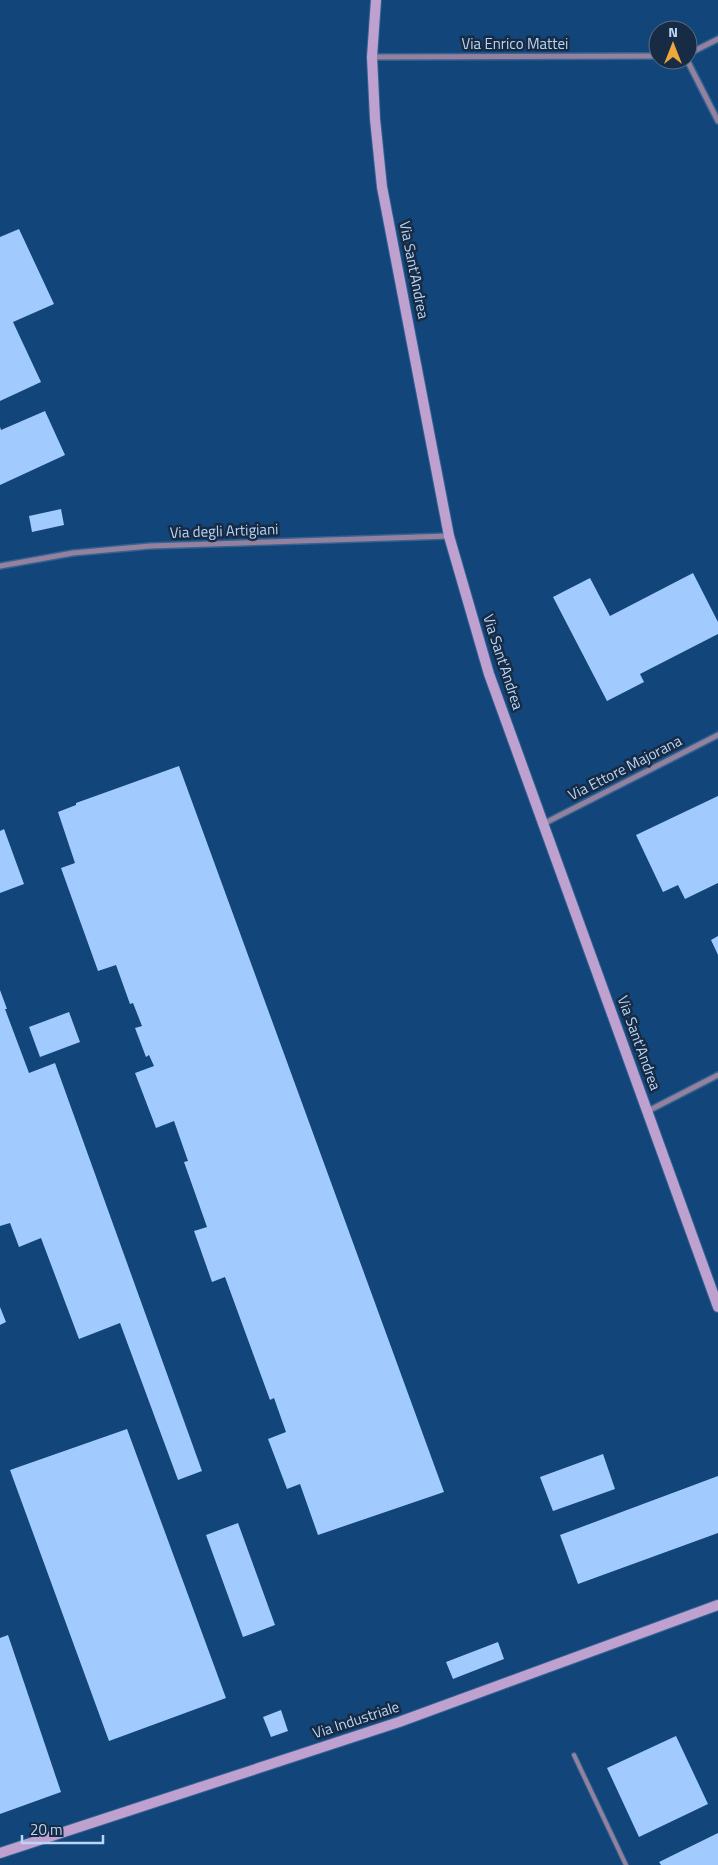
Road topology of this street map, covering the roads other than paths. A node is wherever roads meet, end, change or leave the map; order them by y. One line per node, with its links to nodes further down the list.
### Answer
1 (376, 0): 5 (street, Via Sant'Andrea)
2 (718, 38): 3 (street)
3 (698, 49)
4 (648, 56): 5 (street, Via Enrico Mattei)
5 (372, 57): 8 (street, Via Sant'Andrea)
6 (692, 70): 7 (street)
7 (718, 121)
8 (449, 536): 9 (street, Via degli Artigiani); 11 (street, Via Sant'Andrea)
9 (0, 566)
10 (718, 735): 11 (street, Via Ettore Majorana)
11 (543, 824): 13 (street, Via Sant'Andrea)
12 (718, 1075): 13 (street)
13 (648, 1111): 14 (street, Via Sant'Andrea)
14 (718, 1307)
15 (718, 1605): 17 (street, Via Industriale)
16 (574, 1756): 18 (lane)
17 (0, 1853)
18 (626, 1865)

